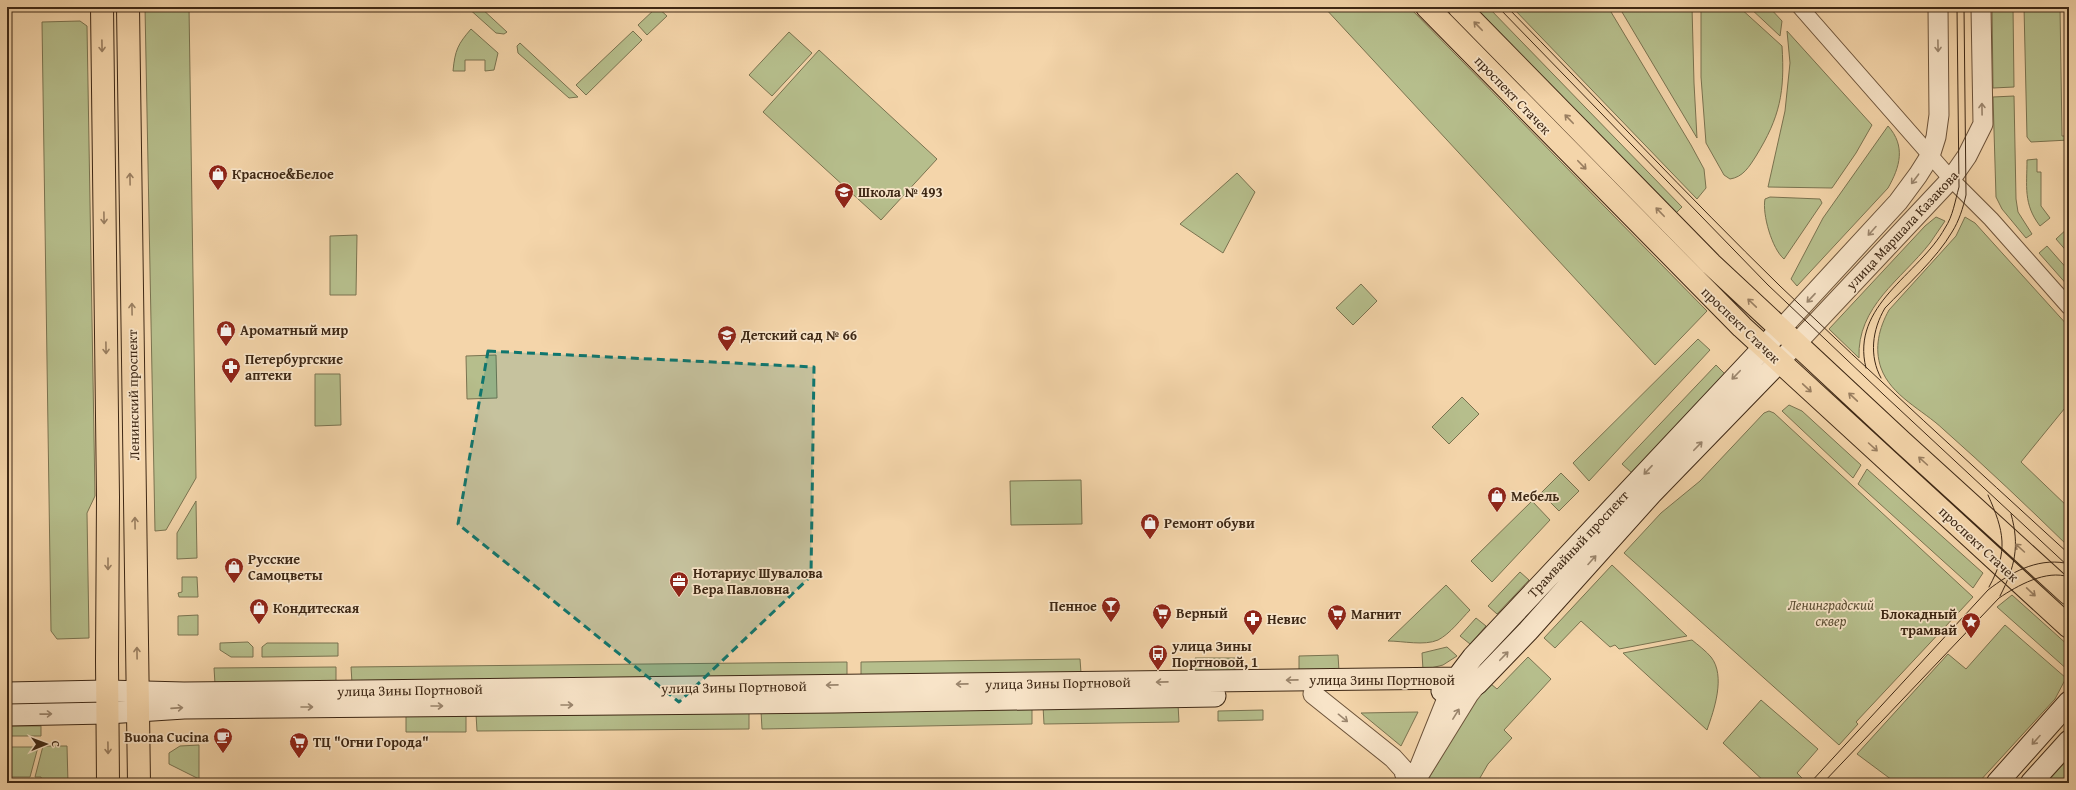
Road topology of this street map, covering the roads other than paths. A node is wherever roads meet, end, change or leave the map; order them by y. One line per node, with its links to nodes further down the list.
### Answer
1 (102, 7): 18 (main road, Ленинский проспект, one-way to 18)
2 (128, 7): 21 (main road, Ленинский проспект, one-way to 2)
3 (1428, 7): 13 (main road, проспект Стачек, one-way to 13)
4 (1459, 7): 11 (main road, проспект Стачек, one-way to 4)
5 (1800, 7): 8 (street)
6 (1938, 7): 8 (street, улица Маршала Казакова, one-way to 8)
7 (1981, 7): 9 (street, улица Маршала Казакова, one-way to 7)
8 (1930, 156): 9 (street); 11 (street, улица Маршала Казакова, one-way to 11)
9 (1951, 179): 10 (street); 12 (street, улица Маршала Казакова)
10 (2069, 307)
11 (1780, 330): 12 (main road, проспект Стачек); 13 (main road, Трамвайный проспект)
12 (1796, 344): 13 (street, Трамвайный проспект); 14 (main road, проспект Стачек, one-way to 12)
13 (1771, 354): 15 (main road, проспект Стачек, one-way to 15); 16 (main road, Трамвайный проспект, one-way to 16); 17 (main road, Трамвайный проспект, one-way to 13)
14 (2069, 594)
15 (2069, 627)
16 (1453, 684): 17 (main road, улица Зины Портновой); 20 (main road, улица Зины Портновой); 21 (main road, улица Зины Портновой, one-way to 21); 29 (street, Трамвайный проспект)
17 (1477, 684): 29 (street, Трамвайный проспект, one-way to 17)
18 (107, 691): 19 (main road, улица Зины Портновой); 21 (main road, улица Зины Портновой); 23 (main road, Ленинский проспект)
19 (7, 693)
20 (1312, 694): 21 (main road, улица Зины Портновой, one-way to 20); 28 (street, one-way to 28)
21 (138, 701): 23 (main road, улица Зины Портновой); 27 (main road, Ленинский проспект)
22 (2069, 702): 30 (main road, one-way to 30)
23 (108, 713): 24 (main road, улица Зины Портновой, one-way to 23); 26 (main road, Ленинский проспект, one-way to 26)
24 (7, 715)
25 (2069, 741): 31 (main road)
26 (108, 783)
27 (139, 783)
28 (1408, 783)
29 (1413, 783)
30 (1997, 783)
31 (2031, 783)

